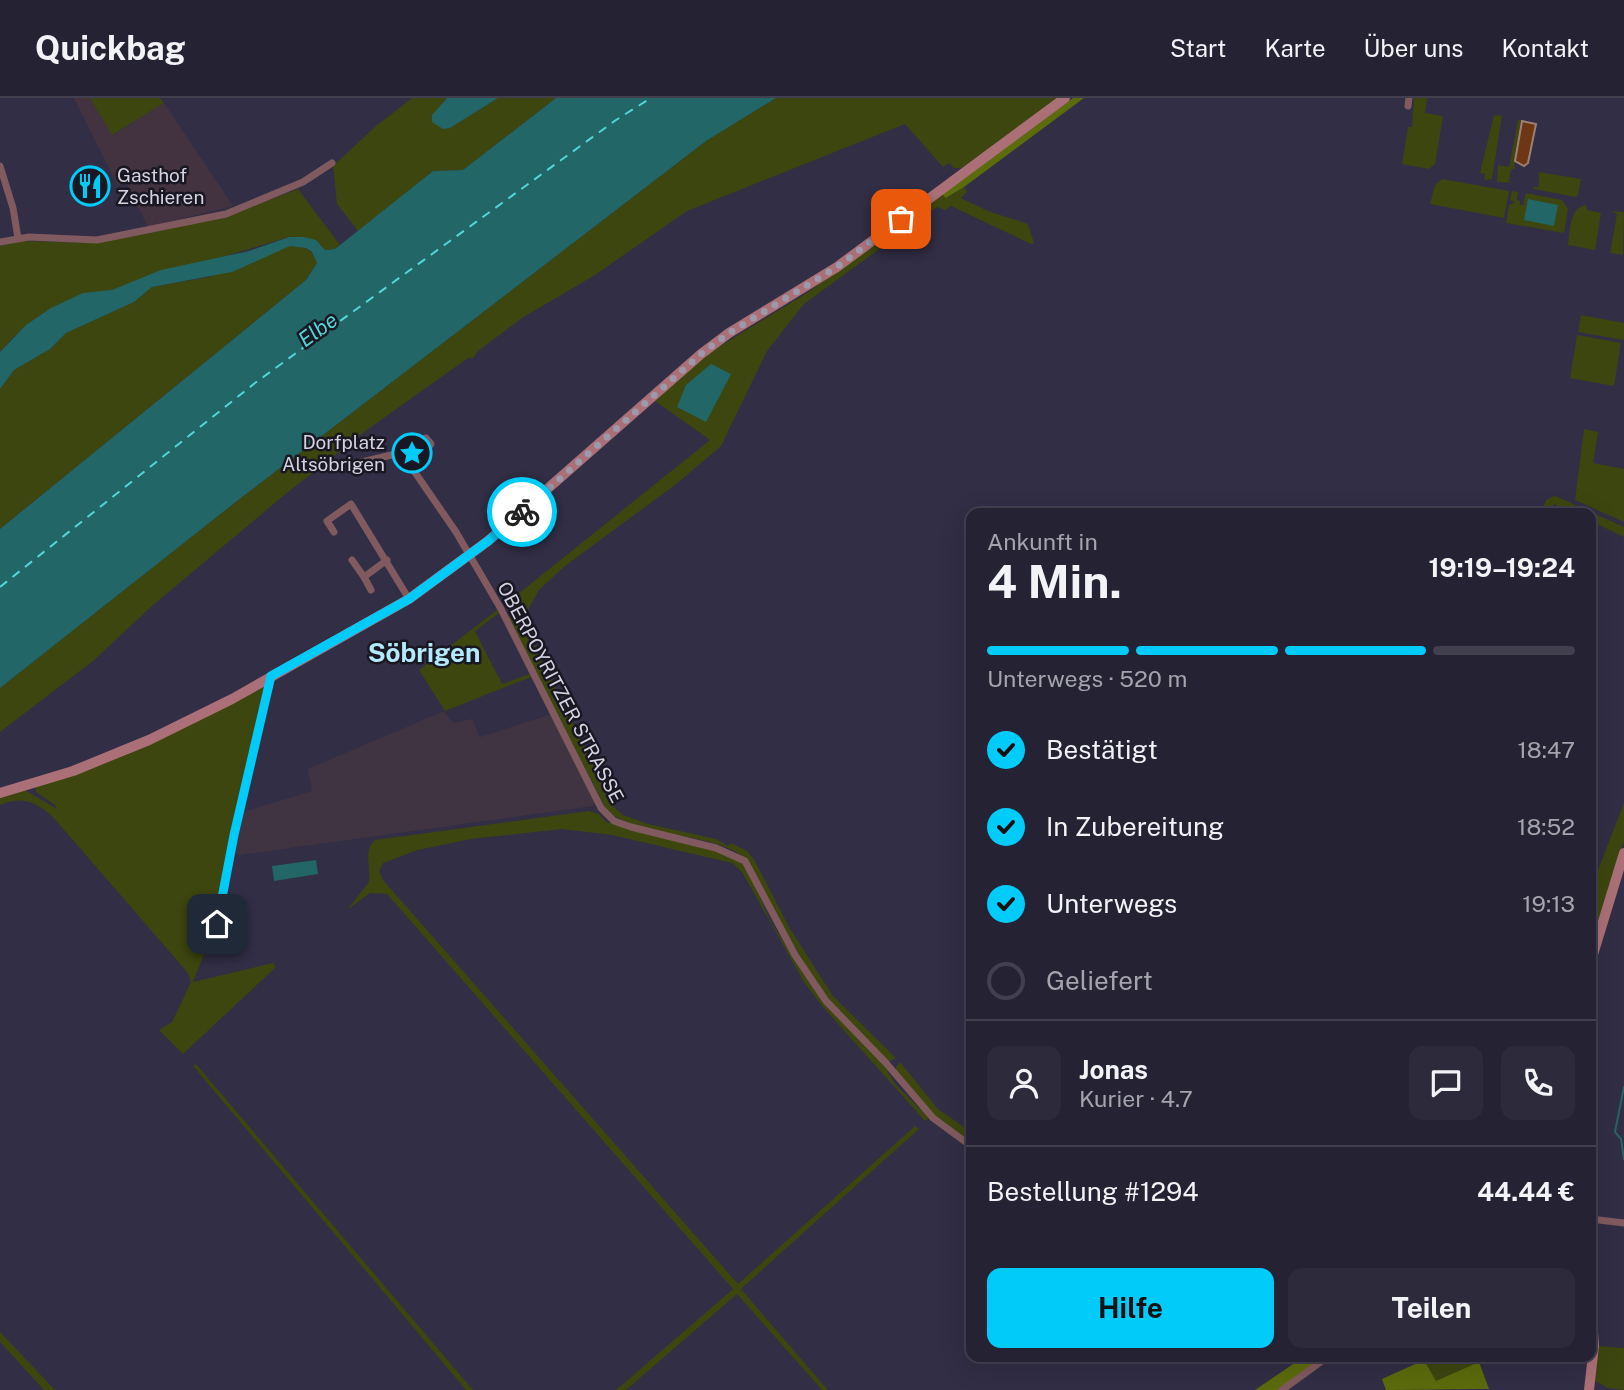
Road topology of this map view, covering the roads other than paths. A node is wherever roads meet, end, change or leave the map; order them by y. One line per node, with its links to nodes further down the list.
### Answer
1 (1065, 98): 10 (street)
2 (332, 163): 4 (street)
3 (0, 166): 4 (street)
4 (18, 238): 5 (street)
5 (0, 242)
6 (400, 453): 7 (street); 8 (street, OBERPOYRITZER STRASSE); 8 (street)
7 (349, 465)
8 (412, 468): 10 (street, OBERPOYRITZER STRASSE)
9 (334, 532): 12 (street)
10 (468, 555): 15 (street); 21 (street, OBERPOYRITZER STRASSE)
11 (352, 560): 13 (street)
12 (387, 560): 13 (street); 15 (street)
13 (364, 577): 14 (street)
14 (371, 590)
15 (409, 599): 16 (street)
16 (271, 676): 17 (street); 19 (street)
17 (0, 793)
18 (1624, 853): 20 (street)
19 (217, 924)
20 (1596, 945)
21 (966, 1142)
22 (1596, 1220): 23 (street)
23 (1624, 1223)
24 (1321, 1362): 26 (street)
25 (1592, 1362): 27 (street)
26 (1282, 1390)
27 (1589, 1390)

